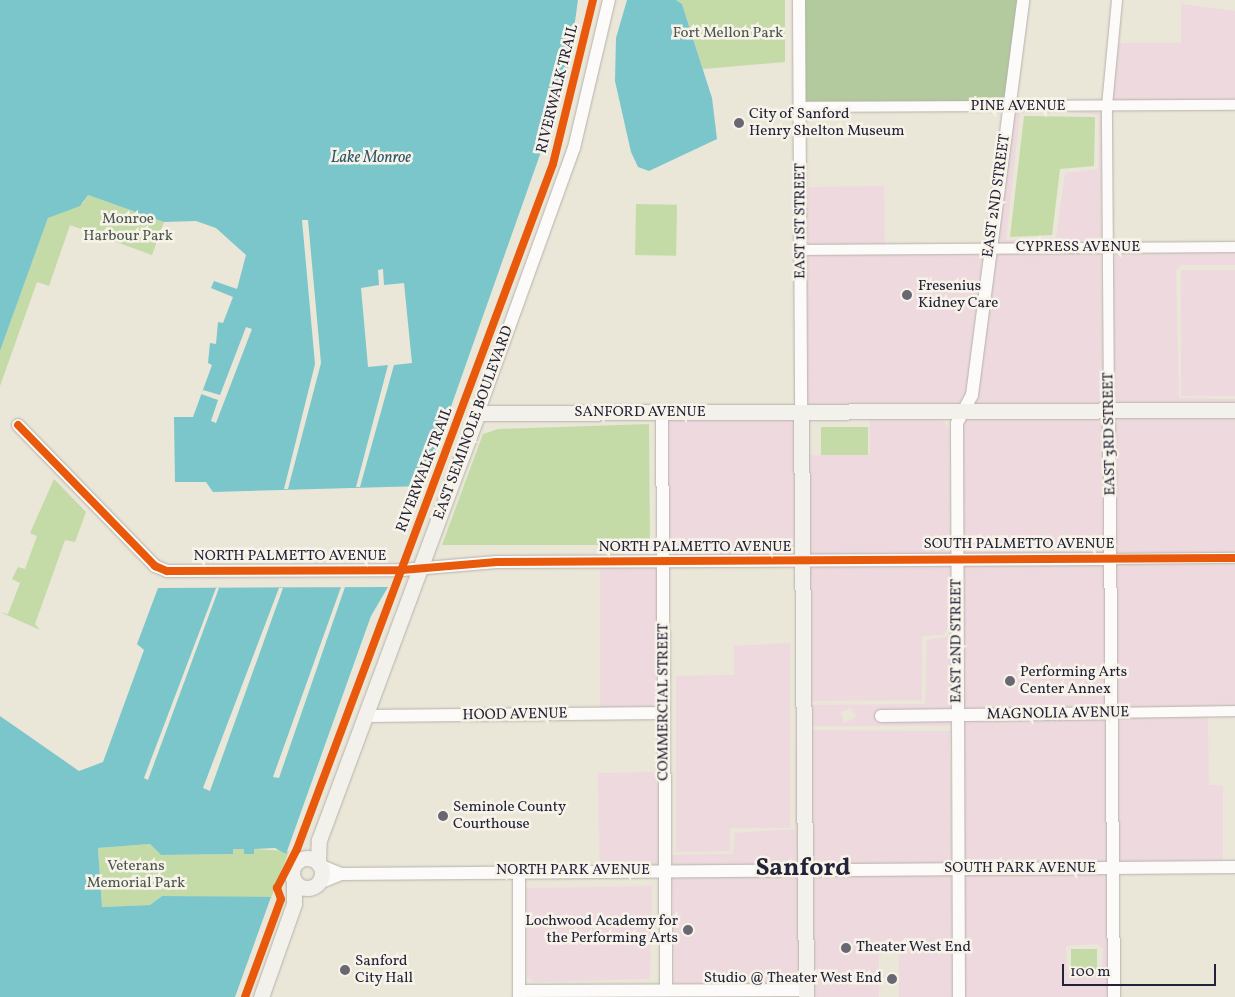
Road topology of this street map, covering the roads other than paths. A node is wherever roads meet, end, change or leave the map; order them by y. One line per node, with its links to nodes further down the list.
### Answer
1 (609, 0): 17 (street, EAST SEMINOLE BOULEVARD)
2 (800, 0): 7 (street, EAST 1ST STREET)
3 (1023, 0): 8 (street, EAST 2ND STREET)
4 (1117, 0): 6 (street, EAST 3RD STREET)
5 (1235, 105): 6 (street, PINE AVENUE)
6 (1107, 106): 8 (street, PINE AVENUE); 11 (street, EAST 3RD STREET)
7 (801, 107): 8 (street, PINE AVENUE); 12 (street, EAST 1ST STREET)
8 (1010, 108): 10 (street, EAST 2ND STREET)
9 (1235, 247): 11 (street, CYPRESS AVENUE)
10 (990, 249): 11 (street, CYPRESS AVENUE); 12 (street, CYPRESS AVENUE); 16 (street, EAST 2ND STREET)
11 (1107, 249): 14 (street, EAST 3RD STREET)
12 (801, 250): 15 (street, EAST 1ST STREET)
13 (1235, 410): 14 (main road, SANFORD AVENUE)
14 (1109, 411): 16 (main road, SANFORD AVENUE); 22 (street, EAST 3RD STREET)
15 (801, 412): 16 (main road, SANFORD AVENUE); 18 (main road, SANFORD AVENUE); 23 (main road)
16 (963, 412): 20 (street, EAST 2ND STREET)
17 (478, 413): 18 (main road, SANFORD AVENUE); 25 (main road, EAST SEMINOLE BOULEVARD)
18 (662, 413): 24 (street, COMMERCIAL STREET)
19 (18, 425): 25 (street, NORTH PALMETTO AVENUE)
20 (958, 558): 22 (street, SOUTH PALMETTO AVENUE); 23 (street, SOUTH PALMETTO AVENUE); 31 (street, EAST 2ND STREET)
21 (1235, 558): 22 (street, SOUTH PALMETTO AVENUE)
22 (1111, 559): 28 (street, EAST 3RD STREET)
23 (802, 561): 24 (street, NORTH PALMETTO AVENUE); 39 (main road)
24 (663, 562): 25 (street, NORTH PALMETTO AVENUE); 27 (street, COMMERCIAL STREET)
25 (421, 566): 29 (main road, EAST SEMINOLE BOULEVARD)
26 (1235, 711): 28 (street, MAGNOLIA AVENUE)
27 (664, 713): 29 (street, HOOD AVENUE); 38 (street, COMMERCIAL STREET)
28 (1111, 713): 31 (street, MAGNOLIA AVENUE); 36 (street, EAST 3RD STREET)
29 (366, 716): 32 (main road, EAST SEMINOLE BOULEVARD)
30 (881, 716): 31 (street, MAGNOLIA AVENUE)
31 (957, 716): 37 (street, EAST 2ND STREET)
32 (319, 840): 33 (main road, EAST SEMINOLE BOULEVARD); 34 (main road, EAST SEMINOLE BOULEVARD)
33 (302, 860): 34 (main road); 42 (main road, EAST SEMINOLE BOULEVARD)
34 (319, 864): 41 (street); 43 (main road, EAST SEMINOLE BOULEVARD)
35 (1235, 867): 36 (street, SOUTH PARK AVENUE)
36 (1114, 868): 37 (street, SOUTH PARK AVENUE); 50 (street, EAST 3RD STREET)
37 (958, 869): 39 (street, SOUTH PARK AVENUE); 49 (street, EAST 2ND STREET)
38 (666, 870): 39 (street, NORTH PARK AVENUE); 40 (street, NORTH PARK AVENUE); 45 (street, COMMERCIAL STREET)
39 (804, 870): 46 (main road)
40 (519, 871): 41 (street, NORTH PARK AVENUE); 47 (street)
41 (341, 874): 43 (street)
42 (294, 881): 43 (main road); 44 (main road)
43 (315, 886): 44 (main road)
44 (294, 904): 48 (main road)
45 (666, 990): 46 (street); 47 (street)
46 (806, 993)
47 (519, 994)
48 (260, 997)
49 (959, 997)
50 (1114, 997)

